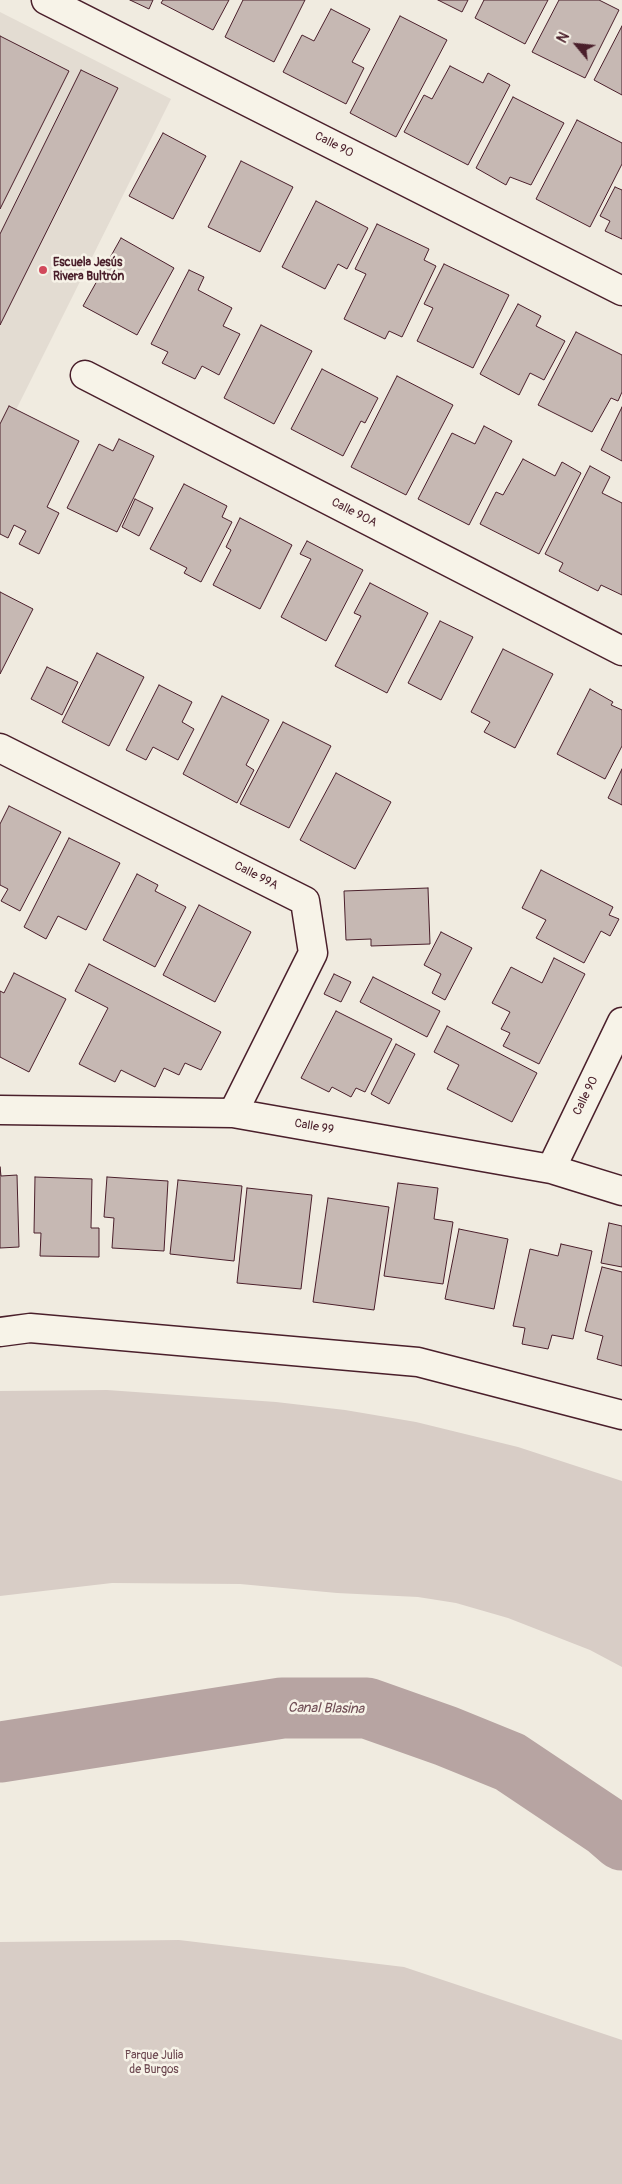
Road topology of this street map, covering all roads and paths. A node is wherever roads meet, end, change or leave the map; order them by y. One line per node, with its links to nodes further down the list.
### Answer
1 (46, 0): 2 (street, Calle 90)
2 (622, 291)
3 (85, 375): 4 (street, Calle 90A)
4 (622, 651)
5 (0, 748): 8 (street, Calle 99A)
6 (622, 1022): 9 (street, Calle 90)
7 (0, 1110): 8 (street, Calle 99)
8 (233, 1113): 9 (street, Calle 99)
9 (551, 1170): 10 (street, Calle 99)
10 (622, 1191)
11 (0, 1332): 12 (street)
12 (622, 1415)

